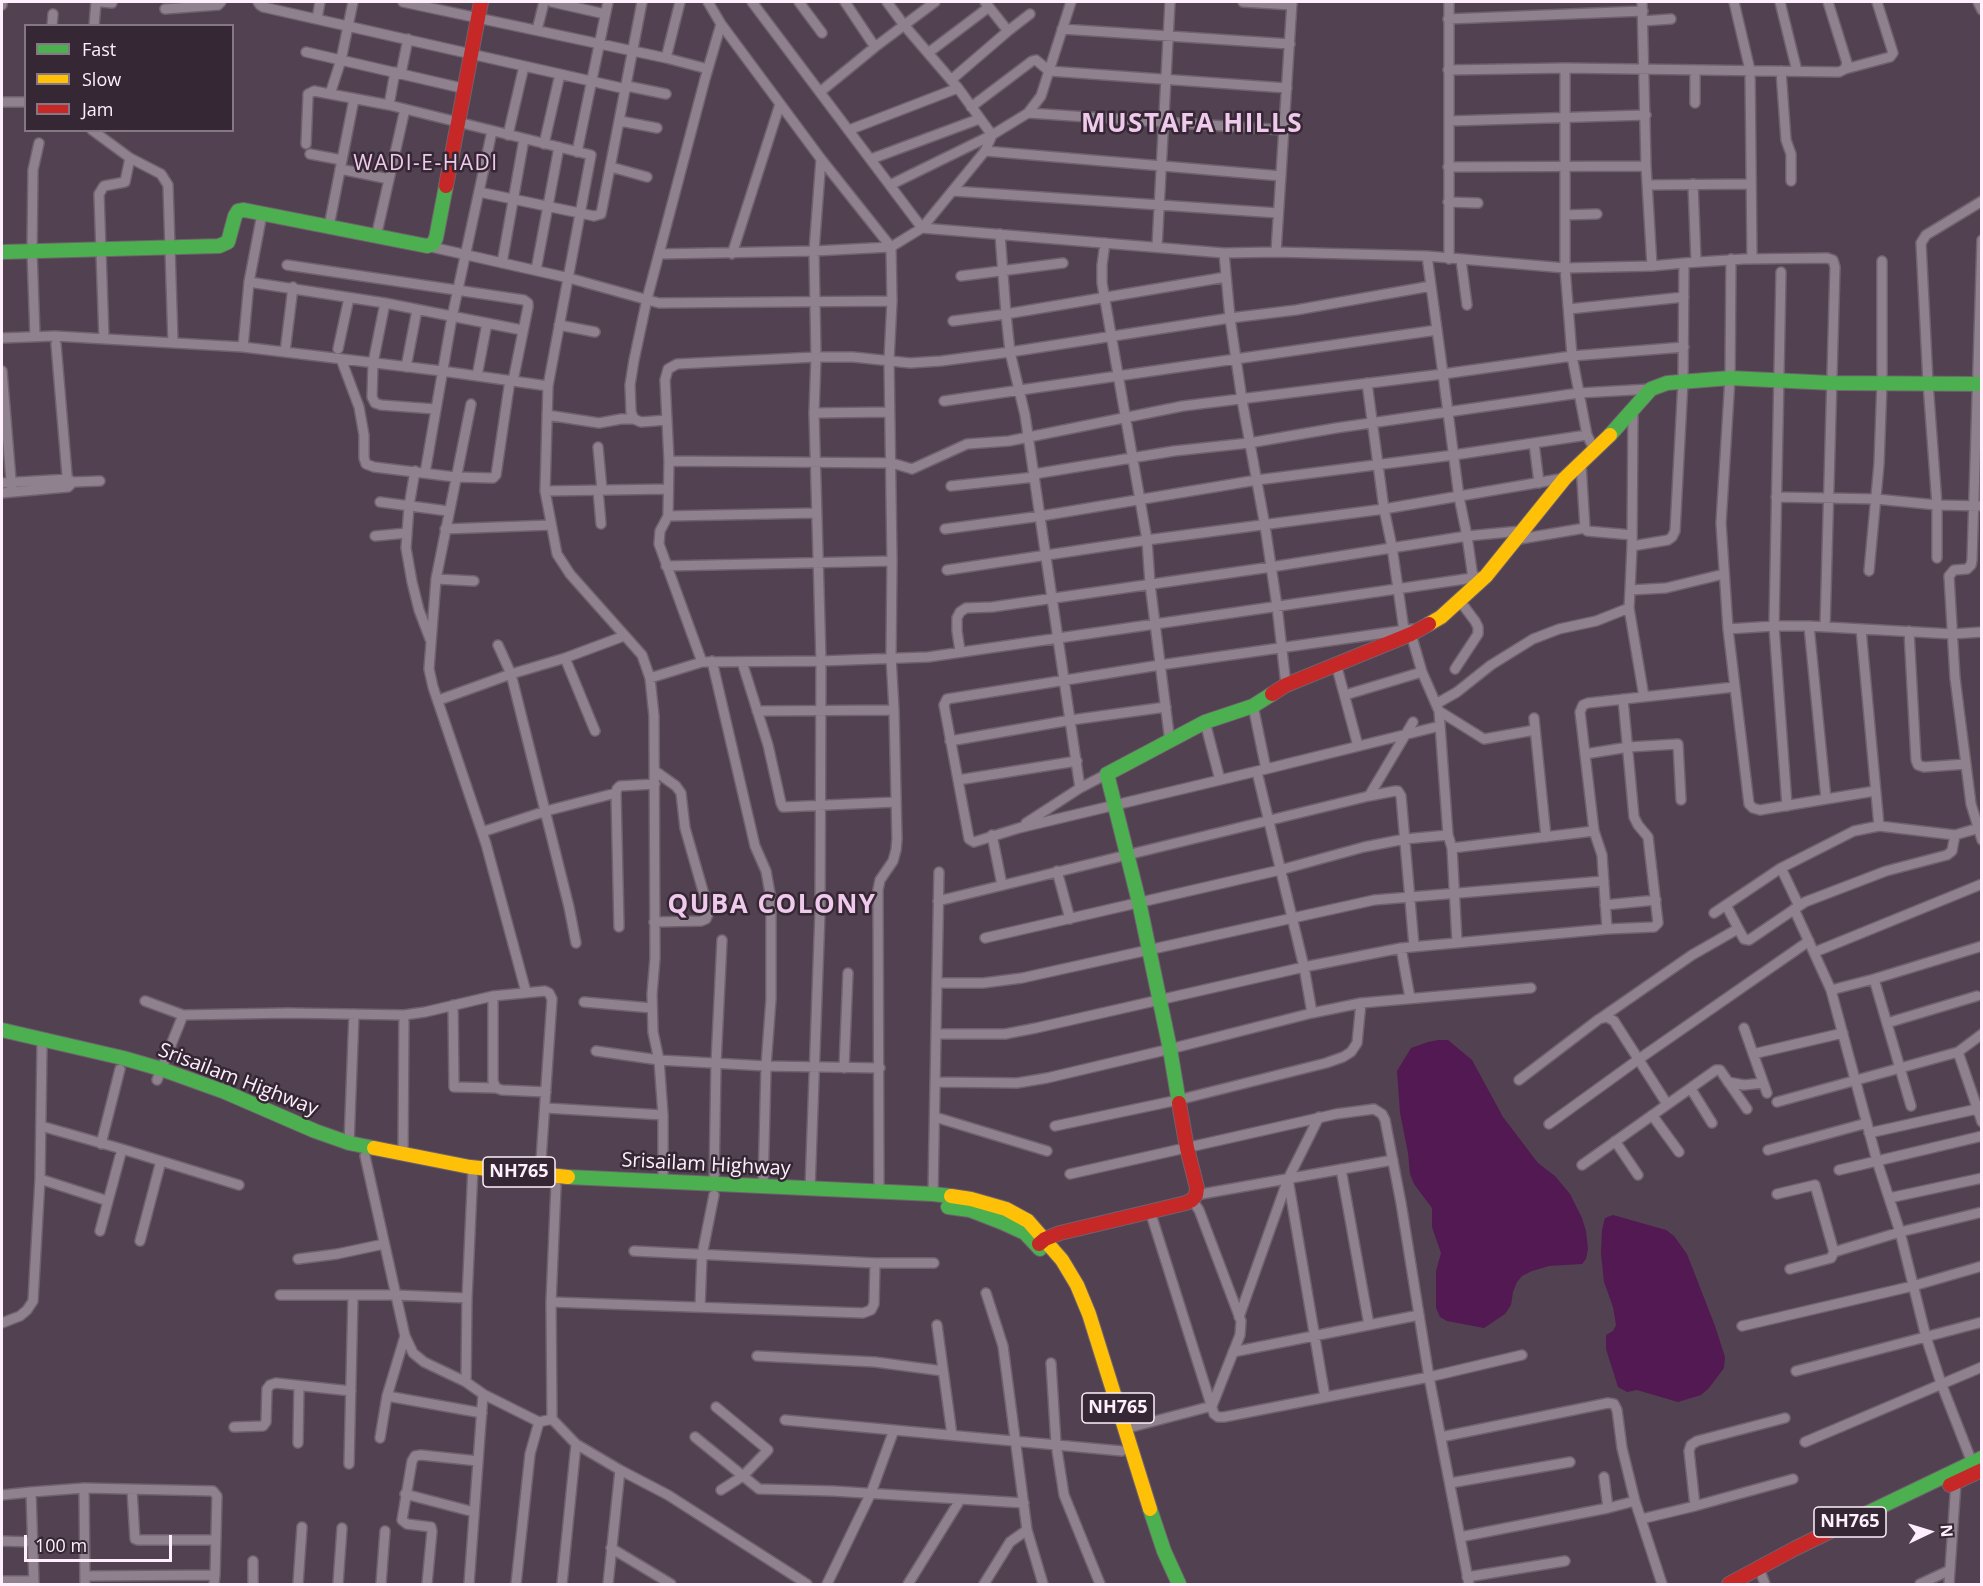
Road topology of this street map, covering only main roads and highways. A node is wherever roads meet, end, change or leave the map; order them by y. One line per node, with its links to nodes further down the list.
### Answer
1 (481, 2): 2 (main road)
2 (2, 252)
3 (1979, 384): 9 (main road)
4 (2, 1030): 6 (main road, Srisailam Highway / NH765)
5 (2, 1039): 6 (main road, Srisailam Highway / NH765)
6 (159, 1075): 7 (main road, Srisailam Highway / NH765); 7 (main road, Srisailam Highway / NH765)
7 (473, 1172): 8 (main road, Srisailam Highway / NH765); 8 (main road, Srisailam Highway / NH765)
8 (714, 1190): 9 (main road, Srisailam Highway / NH765); 9 (main road, Srisailam Highway / NH765)
9 (1041, 1242): 12 (main road, Srisailam Highway / NH765); 13 (main road, Srisailam Highway / NH765)
10 (1978, 1466): 11 (main road, NH765); 11 (main road, NH765)
11 (1762, 1576): 14 (main road, NH765); 15 (main road, NH765)
12 (1166, 1584)
13 (1179, 1584)
14 (1730, 1584)
15 (1750, 1584)

